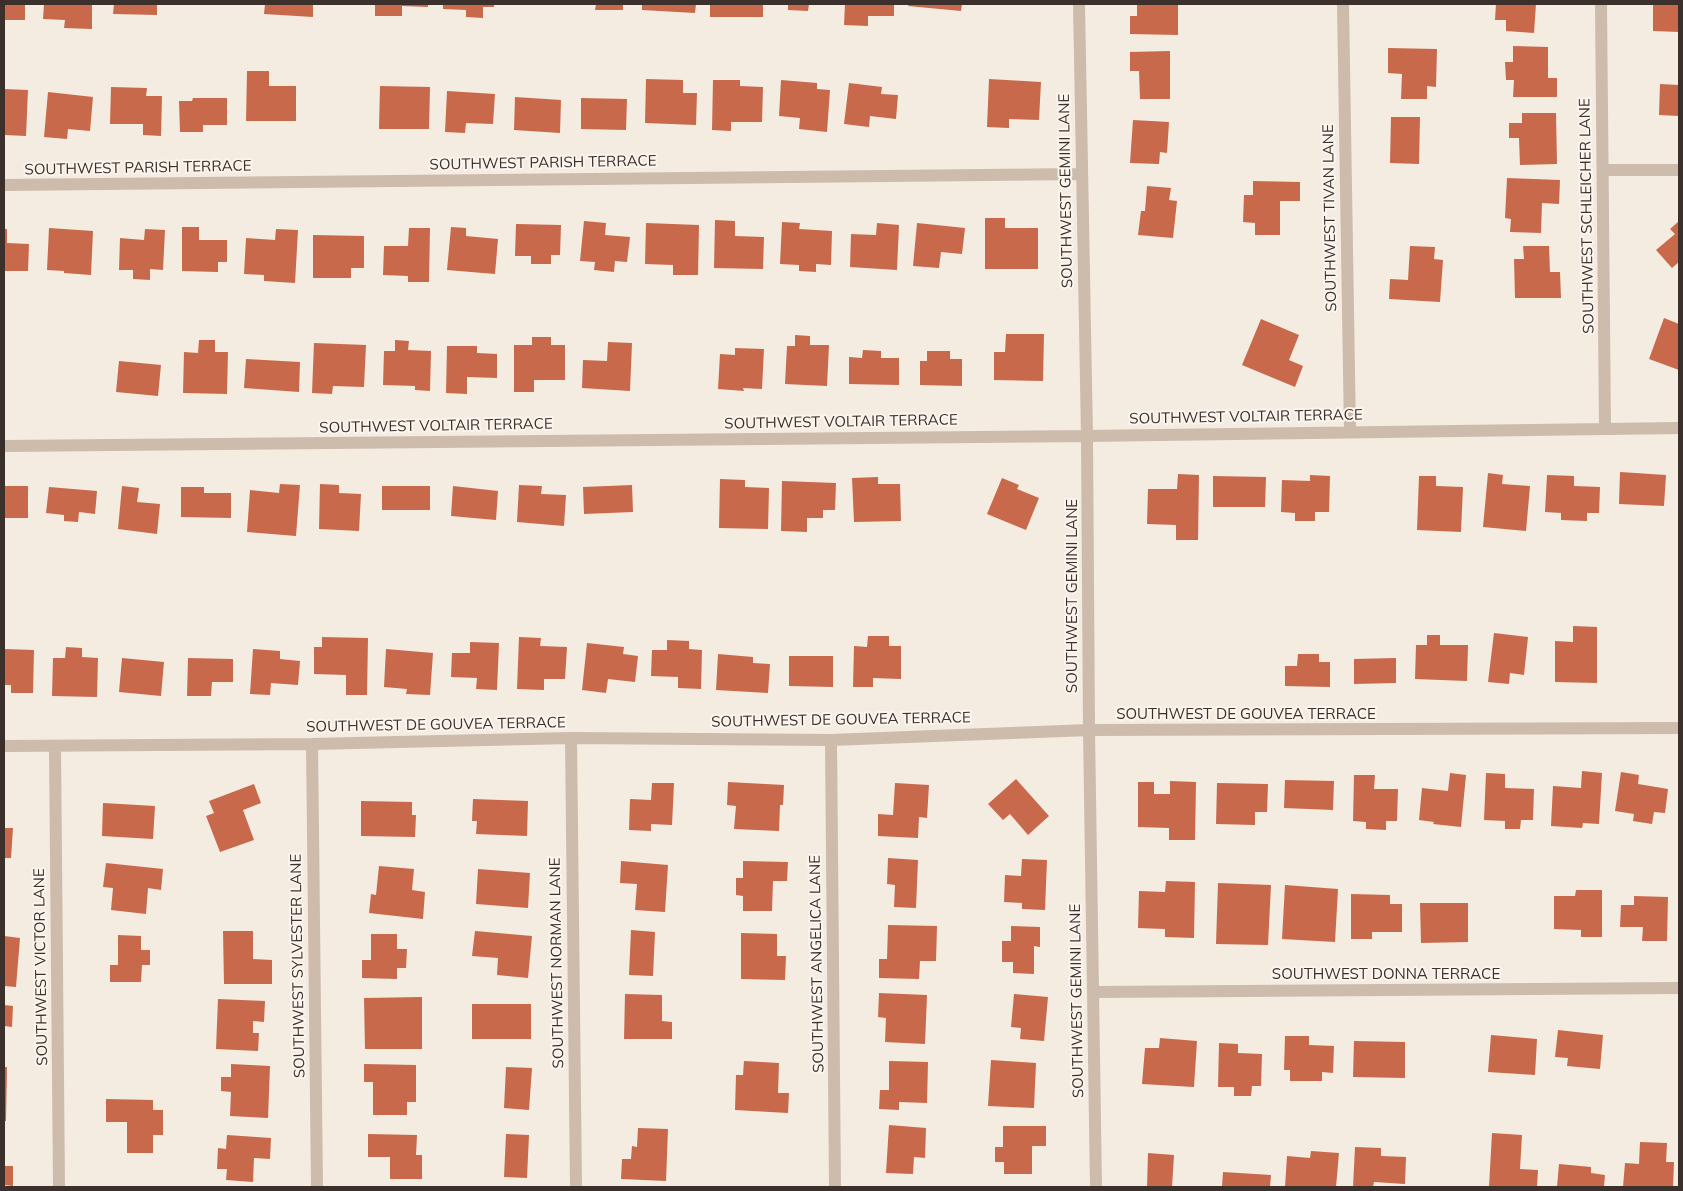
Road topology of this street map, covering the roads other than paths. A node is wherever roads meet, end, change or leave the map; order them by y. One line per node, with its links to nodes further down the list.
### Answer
1 (1079, 4): 6 (street, SOUTHWEST GEMINI LANE)
2 (1343, 4): 10 (street, SOUTHWEST TIVAN LANE)
3 (1601, 4): 4 (street, SOUTHWEST SCHLEICHER LANE)
4 (1603, 170): 5 (street); 8 (street, SOUTHWEST SCHLEICHER LANE)
5 (1679, 170)
6 (1082, 174): 7 (street, SOUTHWEST PARISH TERRACE); 11 (street, SOUTHWEST GEMINI LANE)
7 (4, 185)
8 (1605, 428): 9 (street, SOUTHWEST VOLTAIR TERRACE); 10 (street, SOUTHWEST VOLTAIR TERRACE)
9 (1679, 428)
10 (1350, 432): 11 (street, SOUTHWEST VOLTAIR TERRACE)
11 (1087, 436): 12 (street, SOUTHWEST VOLTAIR TERRACE); 14 (street, SOUTHWEST GEMINI LANE)
12 (4, 446)
13 (1679, 728): 14 (street, SOUTHWEST DE GOUVEA TERRACE)
14 (1089, 730): 16 (street, SOUTHWEST DE GOUVEA TERRACE); 21 (street, SOUTHWEST GEMINI LANE)
15 (571, 738): 16 (street, SOUTHWEST DE GOUVEA TERRACE); 17 (street, SOUTHWEST DE GOUVEA TERRACE); 24 (street, SOUTHWEST NORMAN LANE)
16 (831, 740): 25 (street, SOUTHWEST ANGELICA LANE)
17 (312, 744): 19 (street, SOUTHWEST DE GOUVEA TERRACE); 23 (street, SOUTHWEST SYLVESTER LANE)
18 (4, 746): 19 (street, SOUTHWEST DE GOUVEA TERRACE)
19 (55, 747): 22 (street, SOUTHWEST VICTOR LANE)
20 (1679, 988): 21 (street, SOUTHWEST DONNA TERRACE)
21 (1094, 992): 26 (street, SOUTHWEST GEMINI LANE)
22 (59, 1187)
23 (317, 1187)
24 (576, 1187)
25 (835, 1187)
26 (1096, 1187)

